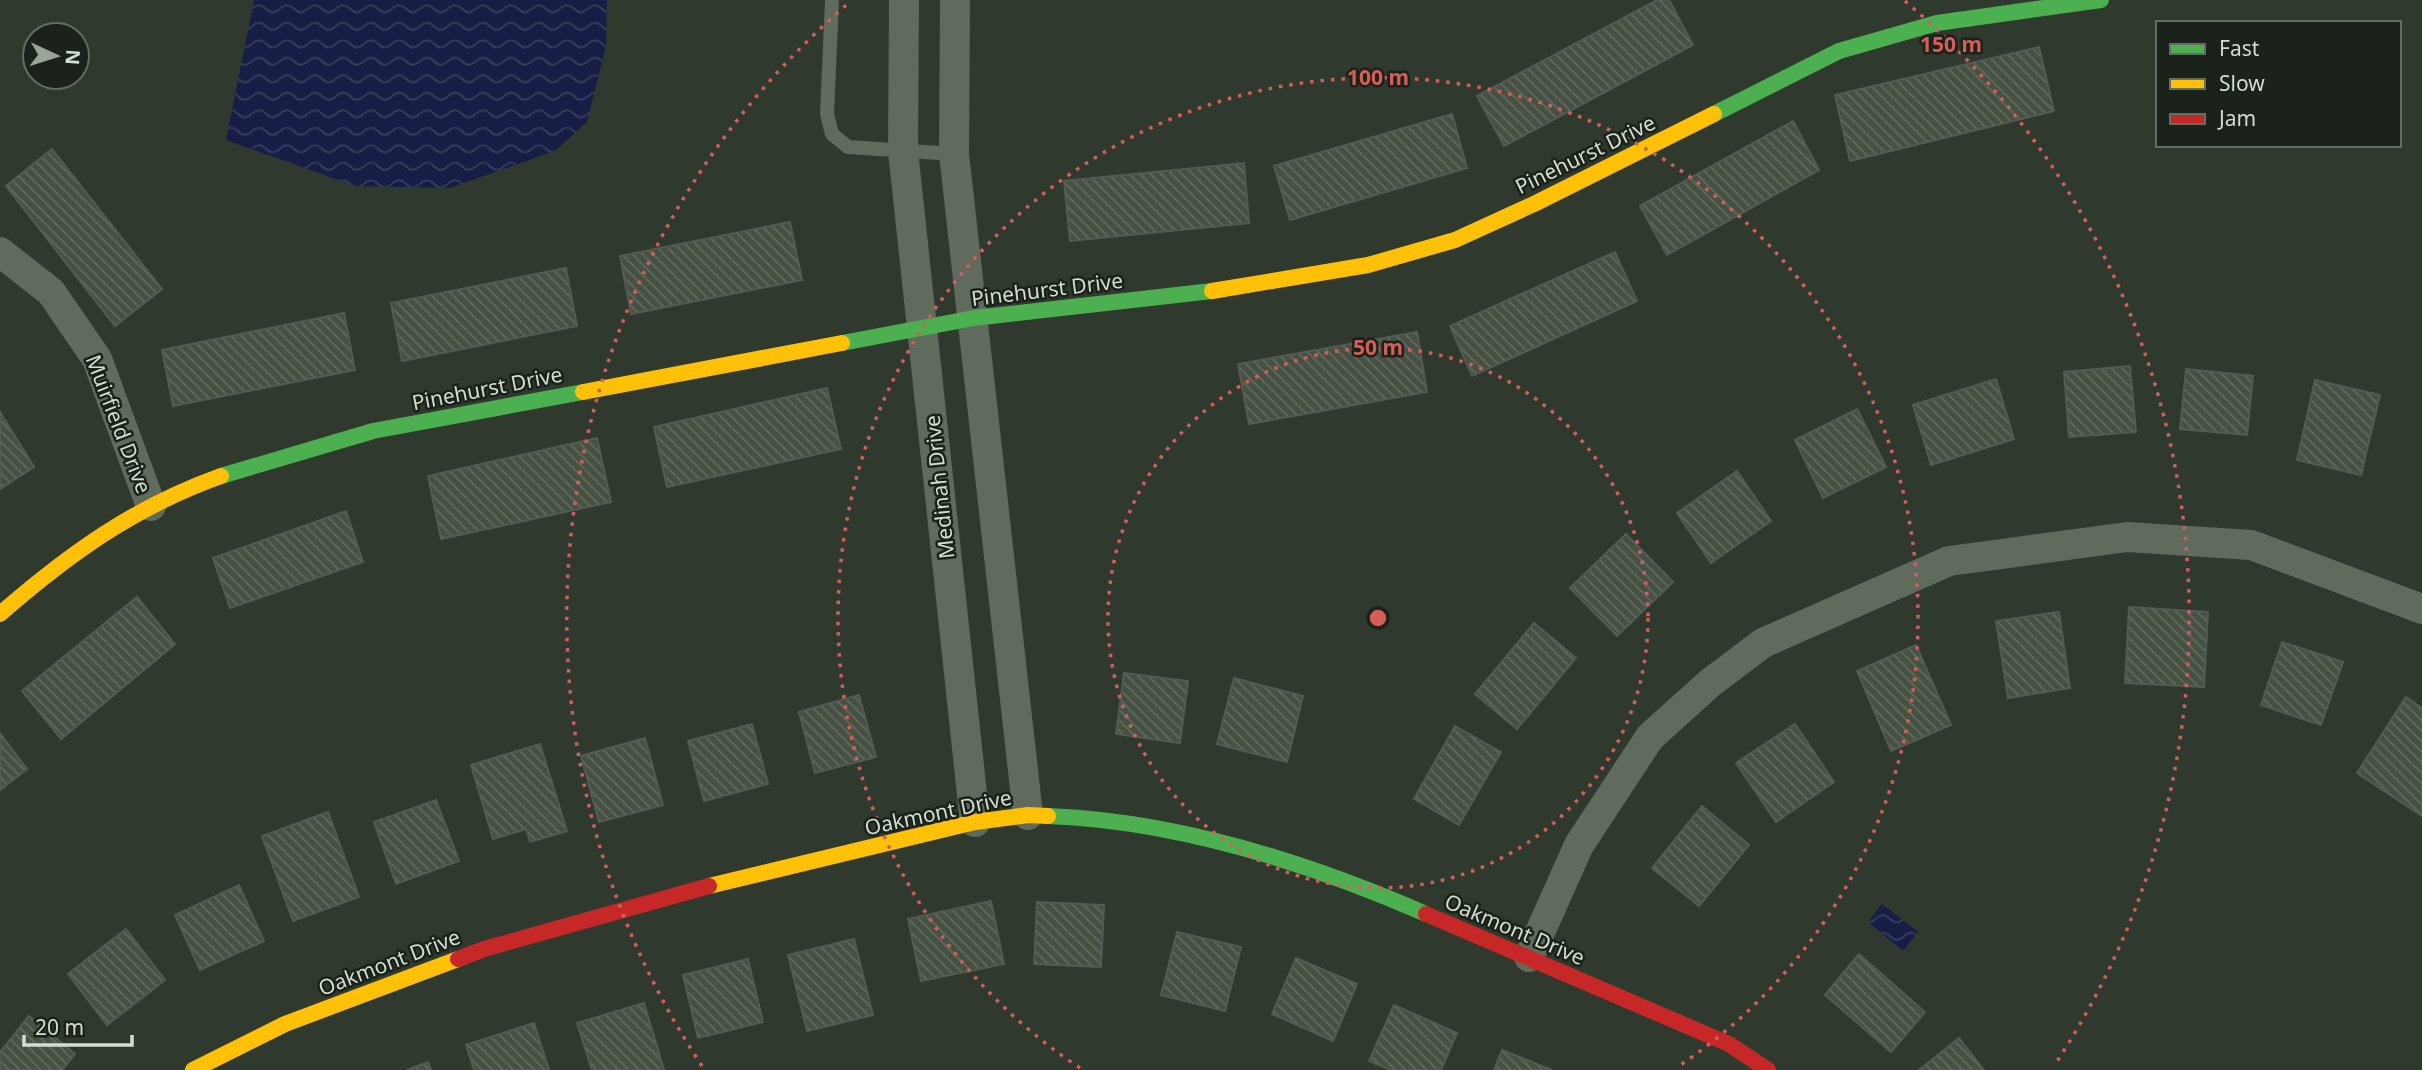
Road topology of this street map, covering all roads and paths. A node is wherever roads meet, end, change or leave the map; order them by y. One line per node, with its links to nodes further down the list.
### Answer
1 (832, 0): 5 (lane)
2 (904, 0): 5 (street, Medinah Drive)
3 (956, 0): 6 (street)
4 (2101, 0): 8 (street, Pinehurst Drive)
5 (903, 151): 6 (lane); 9 (street, Medinah Drive)
6 (954, 154): 8 (street)
7 (0, 252): 10 (street, Muirfield Drive)
8 (974, 318): 9 (street, Pinehurst Drive); 13 (street)
9 (922, 328): 10 (street, Pinehurst Drive); 14 (street, Medinah Drive)
10 (151, 506): 12 (street, Pinehurst Drive)
11 (2422, 609): 15 (street)
12 (0, 614)
13 (1028, 814): 14 (street, Oakmont Drive); 15 (street, Oakmont Drive)
14 (975, 822): 16 (street, Oakmont Drive)
15 (1529, 957): 17 (street, Oakmont Drive)
16 (193, 1070)
17 (1768, 1070)

